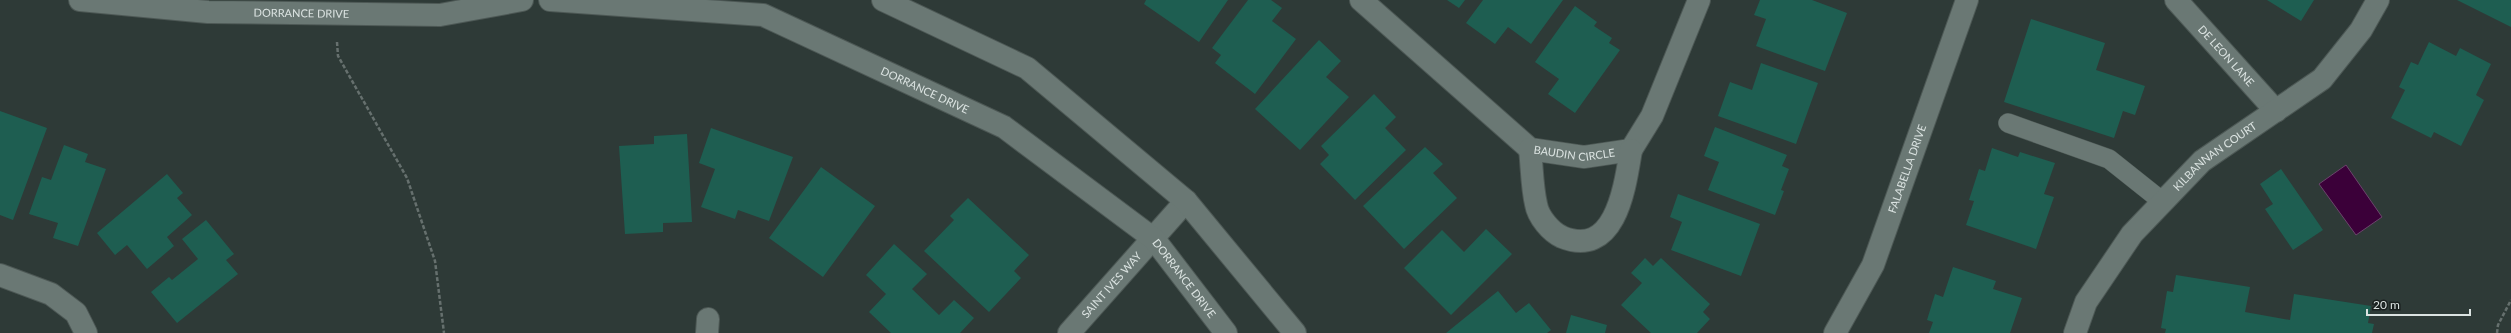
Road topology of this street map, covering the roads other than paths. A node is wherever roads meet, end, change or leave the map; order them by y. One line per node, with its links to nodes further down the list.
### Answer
1 (80, 0): 10 (street, DORRANCE DRIVE)
2 (522, 0): 10 (street, DORRANCE DRIVE)
3 (550, 0): 11 (street, DORRANCE DRIVE)
4 (882, 0): 16 (street)
5 (1361, 0): 14 (street, BAUDIN CIRCLE)
6 (1700, 0): 15 (street, BAUDIN CIRCLE)
7 (1967, 0): 24 (street, FALABELLA DRIVE)
8 (2176, 0): 12 (street, DE LEON LANE)
9 (2378, 0): 12 (street, KILBANNAN COURT)
10 (175, 4)
11 (764, 8): 18 (street, DORRANCE DRIVE)
12 (2276, 111): 17 (street, KILBANNAN COURT)
13 (2008, 123): 17 (lane)
14 (1530, 149): 15 (street, BAUDIN CIRCLE); 15 (street)
15 (1631, 150)
16 (1186, 201): 18 (street, SAINT IVES WAY); 23 (street)
17 (2163, 202): 25 (street, KILBANNAN COURT)
18 (1154, 239): 21 (street, SAINT IVES WAY); 22 (street, DORRANCE DRIVE)
19 (0, 275): 20 (street)
20 (86, 333)
21 (1069, 333)
22 (1226, 333)
23 (1295, 333)
24 (1835, 333)
25 (2075, 333)

